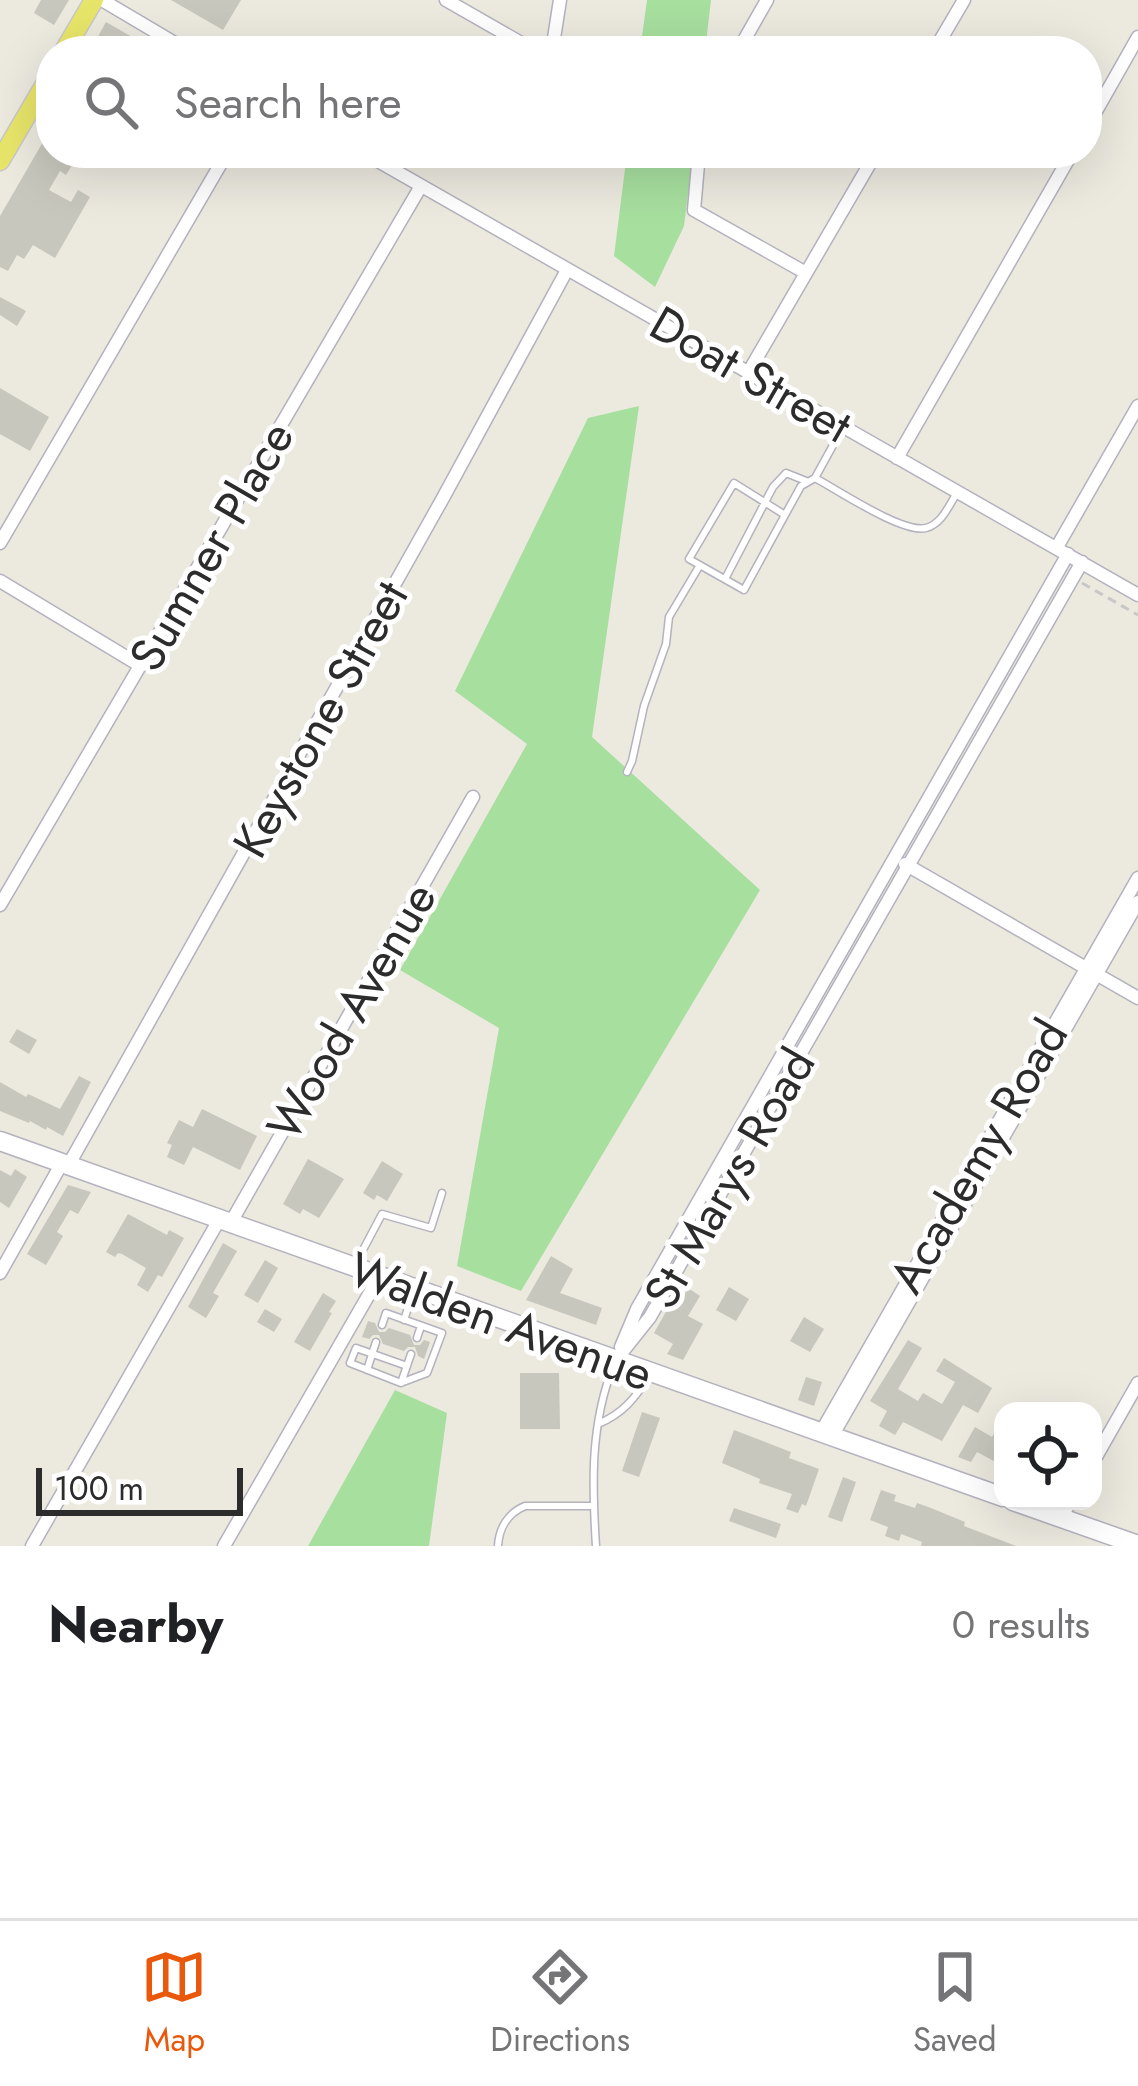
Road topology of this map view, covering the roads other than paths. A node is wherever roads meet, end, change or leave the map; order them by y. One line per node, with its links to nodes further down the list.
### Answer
1 (98, 0): 6 (main road); 7 (street)
2 (446, 0): 8 (street)
3 (560, 0): 9 (street)
4 (767, 0): 10 (street)
5 (964, 0): 11 (street)
6 (74, 36)
7 (162, 36)
8 (510, 36)
9 (554, 36)
10 (747, 36)
11 (943, 36)
12 (1138, 37): 14 (street)
13 (36, 100): 15 (main road)
14 (1102, 101)
15 (0, 161)
16 (218, 168): 32 (street)
17 (390, 168): 21 (street, Doat Street)
18 (698, 168): 23 (street)
19 (867, 168): 23 (street)
20 (1063, 168): 27 (street)
21 (421, 186): 22 (street, Doat Street); 39 (street, Sumner Place)
22 (567, 270): 24 (street, Doat Street); 54 (street, Keystone Street)
23 (806, 273): 24 (street)
24 (748, 373): 26 (street, Doat Street)
25 (1138, 406): 33 (street, St Marys Road)
26 (843, 427): 27 (street, Doat Street); 28 (lane)
27 (897, 458): 29 (street, Doat Street)
28 (810, 480): 29 (lane); 30 (lane); 31 (lane)
29 (958, 491): 33 (street, Doat Street)
30 (766, 501): 31 (lane); 35 (lane); 36 (lane)
31 (785, 515): 36 (lane)
32 (0, 543)
33 (1062, 551): 34 (street, Doat Street); 40 (street, St Marys Road)
34 (1082, 562): 38 (street, Doat Street); 41 (street, St Marys Road)
35 (700, 565): 36 (lane); 42 (lane)
36 (725, 579)
37 (0, 581): 39 (street)
38 (1138, 595)
39 (141, 666): 48 (street, Sumner Place)
40 (966, 734): 41 (street); 44 (street, St Marys Road)
41 (979, 741): 45 (street, St Marys Road)
42 (627, 772)
43 (473, 797): 58 (street, Wood Avenue)
44 (894, 858): 45 (street); 50 (street, St Marys Road)
45 (908, 866): 49 (street); 52 (street, St Marys Road)
46 (1138, 878): 49 (street, Academy Road)
47 (1138, 902): 49 (street, Academy Road)
48 (0, 905)
49 (1091, 971): 51 (street); 59 (street, Academy Road)
50 (814, 998): 52 (street); 55 (street, St Marys Road)
51 (1138, 998)
52 (828, 1006): 56 (street, St Marys Road)
53 (0, 1141): 54 (main road, Walden Avenue)
54 (65, 1165): 58 (main road, Walden Avenue); 61 (street, Keystone Street)
55 (710, 1181): 56 (street); 73 (street, St Marys Road)
56 (723, 1189): 73 (street, St Marys Road)
57 (442, 1193): 60 (lane)
58 (224, 1222): 60 (main road, Walden Avenue); 88 (street, Wood Avenue)
59 (927, 1257): 82 (street, Academy Road); 82 (street, Academy Road)
60 (353, 1268): 62 (main road, Walden Avenue)
61 (0, 1273)
62 (379, 1277): 63 (main road, Walden Avenue); 69 (street)
63 (414, 1290): 64 (lane); 73 (main road, Walden Avenue)
64 (404, 1320): 65 (lane); 66 (lane)
65 (382, 1325)
66 (421, 1326): 67 (lane); 79 (lane)
67 (417, 1338)
68 (376, 1342): 70 (lane)
69 (334, 1354): 74 (lane); 89 (street)
70 (372, 1354): 72 (lane); 74 (lane); 76 (lane)
71 (411, 1354): 75 (lane)
72 (389, 1360): 75 (lane); 78 (lane)
73 (615, 1361): 77 (main road, Walden Avenue); 81 (lane)
74 (350, 1364): 76 (lane)
75 (407, 1366): 79 (lane)
76 (367, 1370): 78 (lane)
77 (649, 1373): 81 (lane); 82 (main road, Walden Avenue)
78 (383, 1376): 79 (lane)
79 (401, 1383)
80 (1138, 1383): 83 (street)
81 (597, 1425): 85 (lane)
82 (825, 1436): 84 (main road, Walden Avenue)
83 (1102, 1446)
84 (994, 1494)
85 (594, 1506): 90 (lane); 91 (lane)
86 (1068, 1510): 87 (main road)
87 (1138, 1545)
88 (32, 1546)
89 (224, 1546)
90 (498, 1546)
91 (596, 1546)

